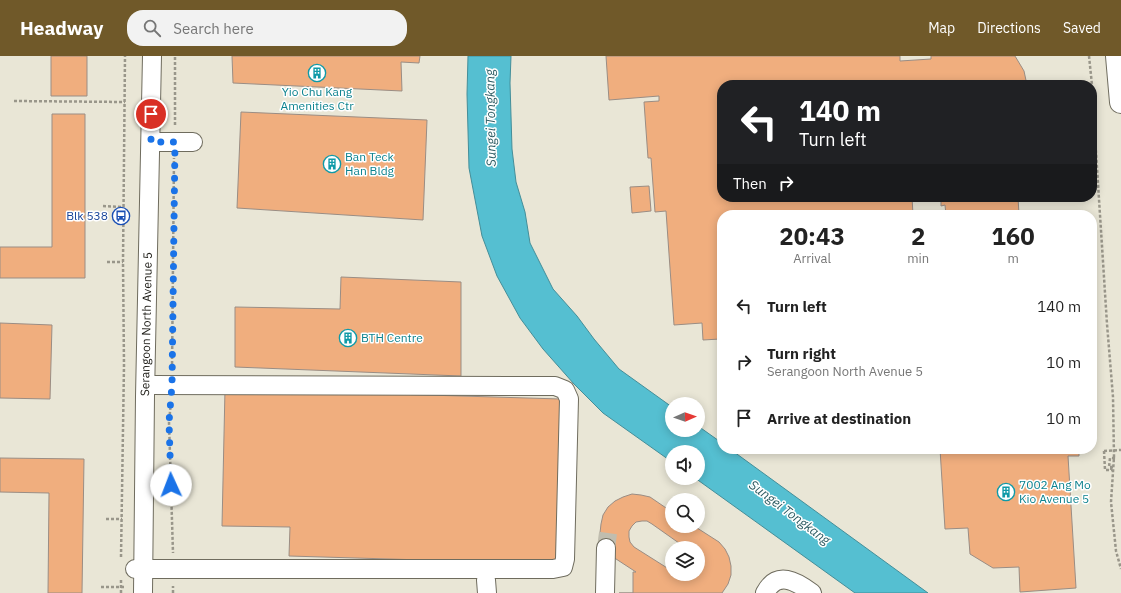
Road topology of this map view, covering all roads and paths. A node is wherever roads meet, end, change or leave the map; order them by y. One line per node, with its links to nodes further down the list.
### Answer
1 (125, 56): 9 (path)
2 (141, 56): 28 (street, Serangoon North Avenue 5)
3 (152, 56): 11 (street, Serangoon North Avenue 5)
4 (175, 56): 12 (path)
5 (1089, 56): 7 (path)
6 (1117, 56): 10 (main road)
7 (1091, 80)
8 (14, 101): 9 (path)
9 (125, 102): 16 (path)
10 (1121, 102)
11 (151, 142): 12 (street); 19 (street, Serangoon North Avenue 5)
12 (175, 142): 13 (street); 20 (path)
13 (193, 142)
14 (1097, 168): 22 (path)
15 (103, 206): 16 (path)
16 (123, 207): 18 (path)
17 (107, 262): 18 (path)
18 (123, 262): 24 (path)
19 (146, 385): 20 (street); 28 (street, Serangoon North Avenue 5)
20 (172, 385): 29 (path); 29 (street)
21 (1121, 450): 22 (path, bridge)
22 (1113, 467): 27 (path)
23 (106, 519): 24 (path)
24 (122, 519): 26 (path)
25 (606, 548): 35 (street)
26 (122, 557)
27 (1121, 569)
28 (133, 570): 29 (street); 31 (street, Serangoon North Avenue 5); 31 (path); 33 (street, Serangoon North Avenue 5)
29 (173, 570): 34 (path)
30 (101, 587): 31 (path)
31 (128, 590): 32 (path)
32 (121, 593)
33 (143, 593)
34 (173, 593)
35 (604, 593)
36 (765, 593): 37 (street)
37 (812, 593)

